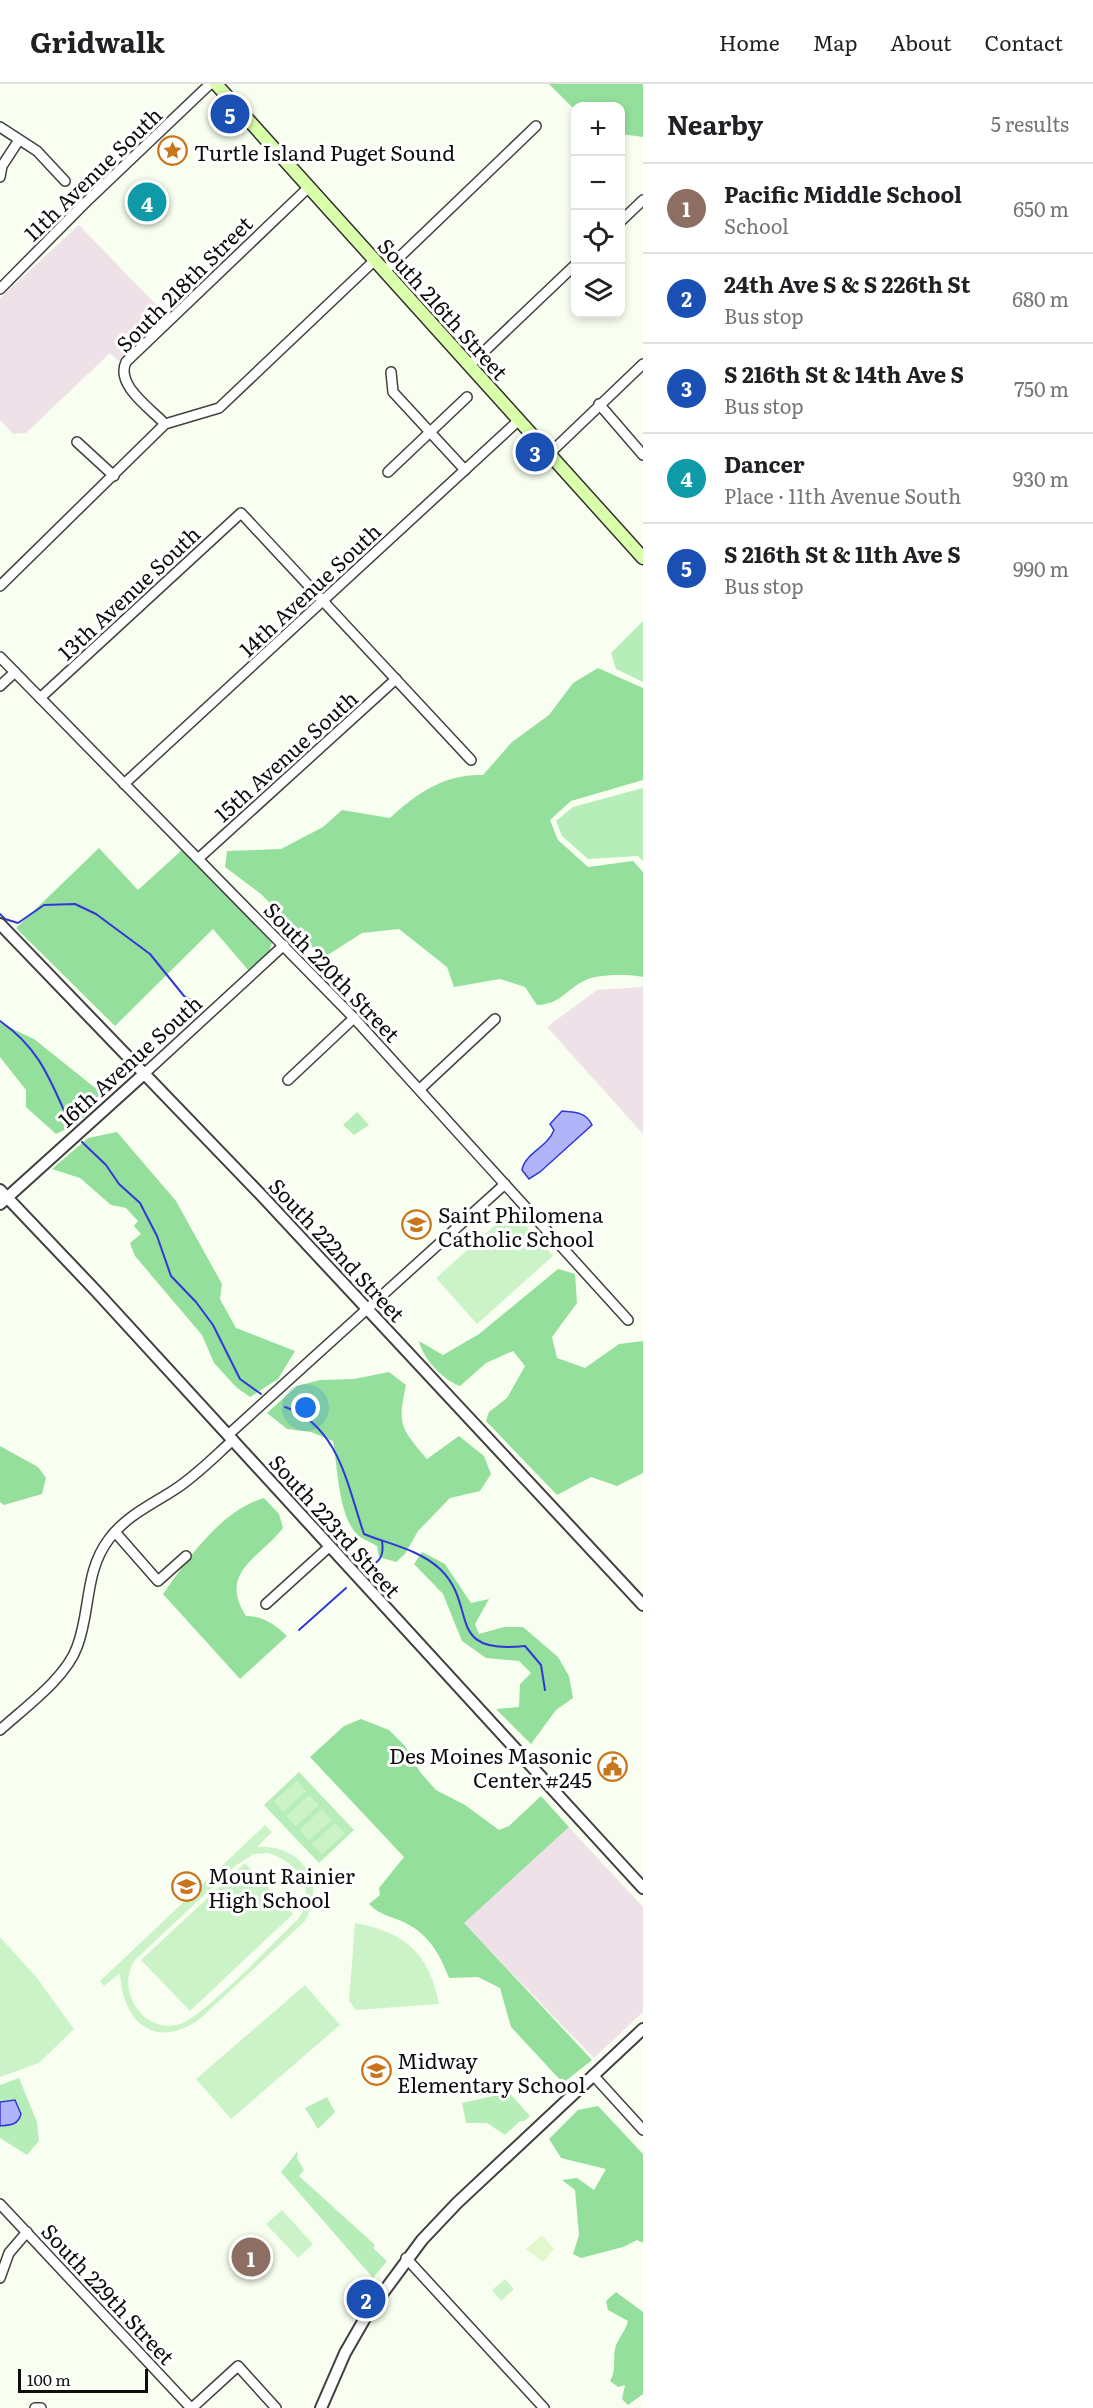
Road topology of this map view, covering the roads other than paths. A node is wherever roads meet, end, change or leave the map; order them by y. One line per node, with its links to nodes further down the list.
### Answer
1 (210, 84): 14 (street, 11th Avenue South)
2 (216, 84): 8 (main road, South 216th Street)
3 (536, 126): 13 (street)
4 (0, 127): 5 (street)
5 (19, 140): 6 (street); 7 (street)
6 (0, 177)
7 (65, 181)
8 (309, 187): 11 (main road, South 216th Street); 21 (street, South 218th Street)
9 (643, 200): 10 (street)
10 (625, 218)
11 (375, 260): 13 (main road, South 216th Street); 21 (street)
12 (571, 269): 16 (street)
13 (385, 271): 16 (main road, South 216th Street)
14 (0, 289)
15 (643, 364): 19 (street)
16 (470, 365): 20 (main road, South 216th Street)
17 (391, 372): 22 (street)
18 (467, 397): 22 (street)
19 (599, 404): 24 (street); 25 (street)
20 (519, 420): 24 (main road, South 216th Street); 26 (street, 14th Avenue South)
21 (165, 424): 28 (street)
22 (430, 432): 26 (street); 27 (street)
23 (77, 442): 28 (street)
24 (549, 454): 29 (main road, South 216th Street)
25 (643, 455)
26 (465, 470): 31 (street, 14th Avenue South)
27 (388, 472)
28 (114, 476): 30 (street)
29 (643, 558)
30 (0, 586)
31 (324, 600): 34 (street); 36 (street, 13th Avenue South); 38 (street, 14th Avenue South)
32 (0, 657): 33 (street, South 220th Street)
33 (15, 672): 35 (street); 36 (street, South 220th Street)
34 (396, 679): 37 (street); 39 (street, 15th Avenue South)
35 (0, 686)
36 (40, 698): 38 (street, South 220th Street)
37 (471, 760)
38 (124, 784): 39 (street, South 220th Street)
39 (199, 858): 41 (street, South 220th Street)
40 (0, 924): 44 (street, South 222nd Street)
41 (284, 945): 42 (street, South 220th Street); 44 (street, 16th Avenue South)
42 (354, 1018): 45 (street); 46 (street, South 220th Street)
43 (495, 1019): 46 (street)
44 (145, 1073): 48 (street, 16th Avenue South); 49 (street, South 222nd Street)
45 (288, 1080)
46 (420, 1089): 47 (street, South 220th Street)
47 (506, 1184): 49 (street); 50 (street, South 220th Street)
48 (3, 1197): 51 (street, South 223rd Street)
49 (367, 1307): 51 (street); 56 (street, South 222nd Street)
50 (628, 1320)
51 (230, 1437): 52 (street); 53 (street, South 223rd Street)
52 (115, 1532): 54 (street); 57 (street)
53 (329, 1547): 55 (street); 58 (street, South 223rd Street)
54 (186, 1556)
55 (266, 1604)
56 (643, 1605)
57 (0, 1730)
58 (643, 1888)
59 (643, 2030): 60 (street)
60 (593, 2075): 61 (street); 64 (street)
61 (643, 2130)
62 (0, 2204): 63 (street, South 229th Street)
63 (27, 2232): 65 (street); 68 (street, South 229th Street)
64 (406, 2258): 70 (street); 71 (street)
65 (0, 2278)
66 (35, 2408): 67 (street)
67 (41, 2408)
68 (191, 2408): 69 (street)
69 (276, 2408)
70 (321, 2408)
71 (543, 2408)

